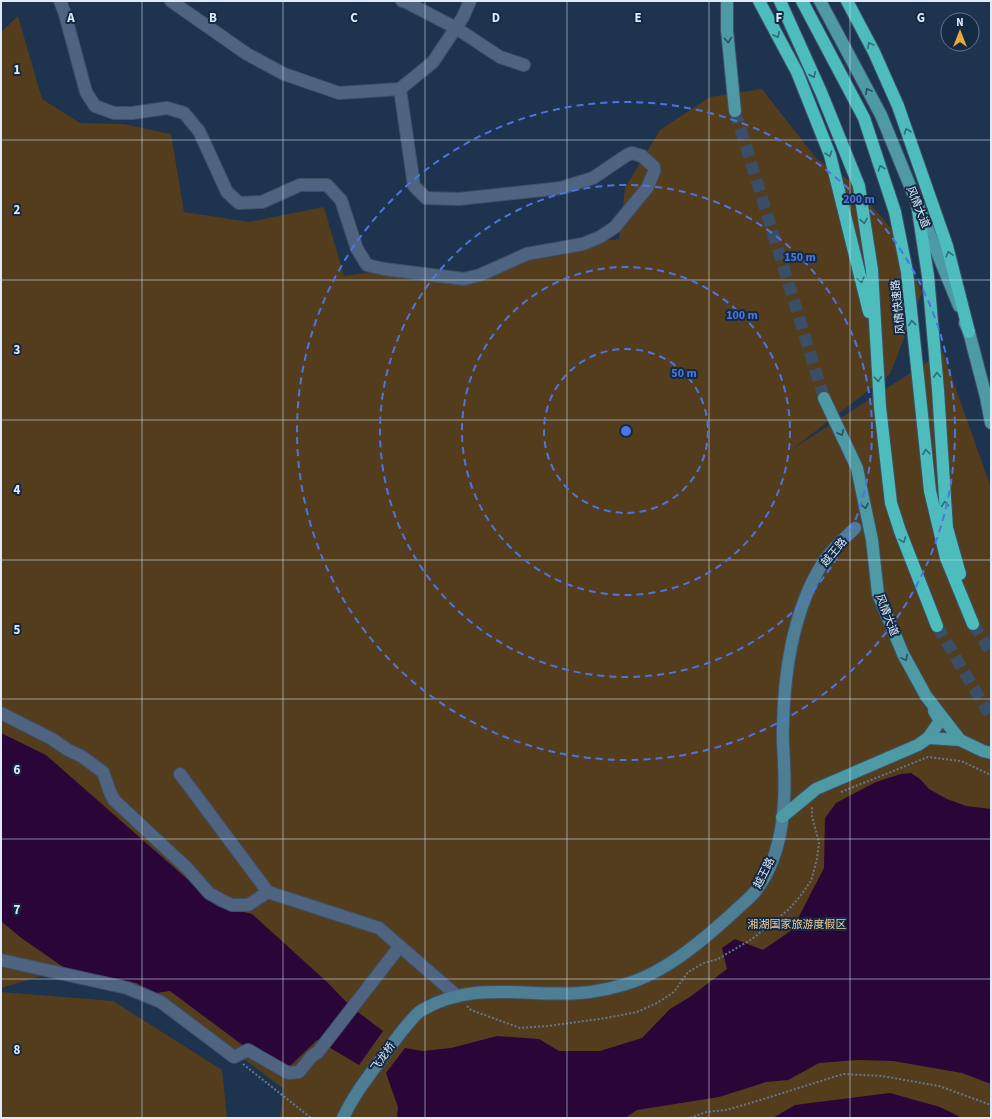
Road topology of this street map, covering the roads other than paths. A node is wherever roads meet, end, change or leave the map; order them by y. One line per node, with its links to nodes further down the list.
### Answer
1 (60, 1): 13 (street)
2 (170, 1): 13 (street)
3 (402, 1): 11 (street)
4 (470, 1): 11 (street)
5 (727, 1): 14 (main road, one-way to 14)
6 (759, 1): 17 (highway, one-way to 17)
7 (780, 1): 17 (highway, 风情快速路, one-way to 17)
8 (802, 1): 15 (highway, 风情快速路)
9 (820, 1): 15 (main road, 风情大道, one-way to 9)
10 (847, 1): 16 (highway, one-way to 10)
11 (456, 28): 12 (street); 13 (street)
12 (524, 65)
13 (400, 89)
14 (734, 111)
15 (917, 204): 16 (main road, 风情大道)
16 (969, 332): 19 (main road, 风情大道)
17 (876, 340): 21 (highway, 风情快速路, one-way to 21)
18 (824, 398): 22 (main road, 风情大道, one-way to 22)
19 (991, 423)
20 (855, 528): 28 (main road, 越王路)
21 (937, 626)
22 (926, 696): 24 (main road, 风情大道); 25 (main road)
23 (1, 713): 29 (street)
24 (960, 740): 25 (main road); 26 (main road, 风情大道)
25 (923, 741): 28 (main road)
26 (991, 753)
27 (180, 774): 29 (street)
28 (782, 816): 32 (main road, 越王路)
29 (268, 892): 30 (street)
30 (400, 946): 31 (street); 32 (street)
31 (1, 960)
32 (456, 995): 33 (main road, 越王路)
33 (420, 1011): 34 (main road, 飞龙桥)
34 (343, 1118)

